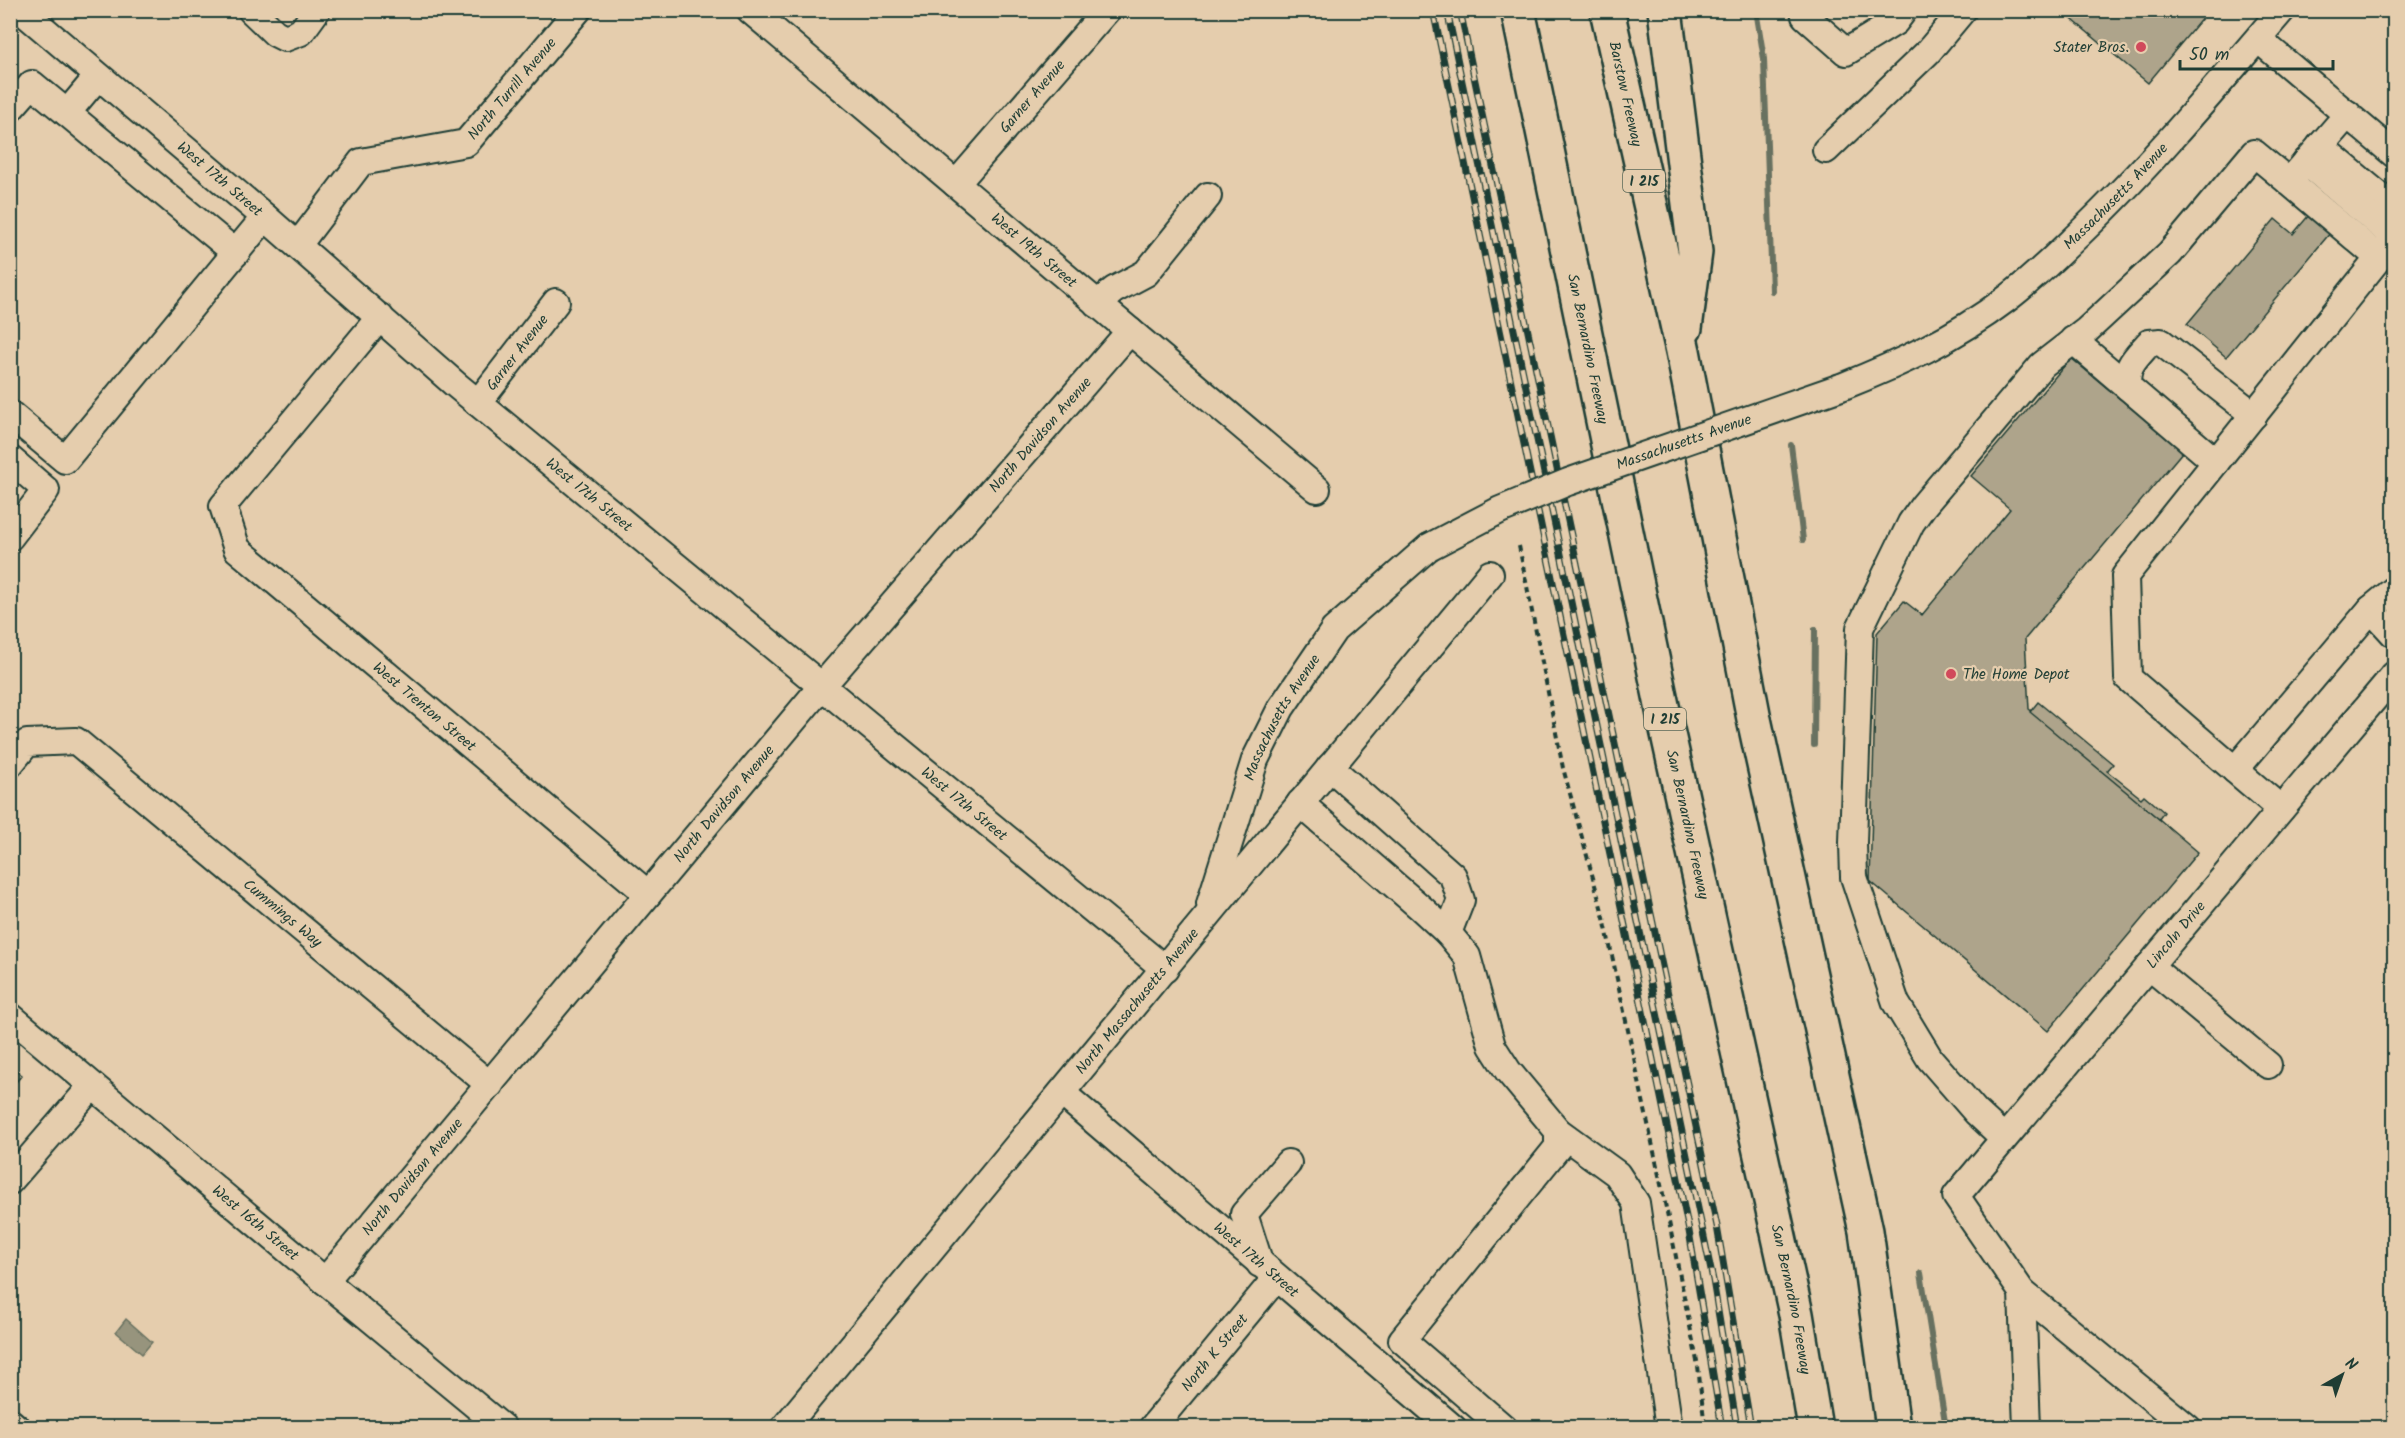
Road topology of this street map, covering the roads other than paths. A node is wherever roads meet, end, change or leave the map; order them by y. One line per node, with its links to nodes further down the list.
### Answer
1 (21, 10): 15 (street, West 17th Street)
2 (250, 10): 3 (street)
3 (317, 10)
4 (578, 10): 28 (street, North Turrill Avenue)
5 (750, 10): 23 (street, West 19th Street)
6 (1107, 10): 23 (street, Garner Avenue)
7 (1518, 10): 80 (highway, San Bernardino Freeway / I 215)
8 (1607, 10): 35 (highway, Barstow Freeway / I 215)
9 (1665, 10): 35 (highway)
10 (1804, 10): 11 (street)
11 (1904, 10)
12 (1963, 10): 19 (street)
13 (2282, 10): 14 (street, Massachusetts Avenue)
14 (2258, 39): 18 (street); 56 (street, Massachusetts Avenue, bridge)
15 (98, 76): 17 (street); 26 (street, West 17th Street)
16 (10, 109): 17 (street)
17 (67, 113): 29 (street)
18 (2348, 114): 20 (street); 21 (street)
19 (1826, 150)
20 (2313, 154): 22 (street); 25 (street); 27 (street)
21 (2394, 154)
22 (2289, 182): 27 (street); 34 (street)
23 (956, 184): 31 (street, West 19th Street)
24 (1208, 196): 31 (street)
25 (2394, 208)
26 (265, 217): 28 (street, West 17th Street); 29 (street)
27 (2389, 245): 39 (street)
28 (297, 246): 32 (street, West 17th Street)
29 (236, 253): 38 (street)
30 (556, 302): 37 (street, Garner Avenue)
31 (1097, 303): 33 (street, West 19th Street)
32 (380, 317): 37 (street, West 17th Street); 55 (street, West Trenton Street)
33 (1130, 331): 42 (street, West 19th Street); 49 (street, North Davidson Avenue)
34 (2073, 340): 36 (street); 66 (street)
35 (1683, 351): 81 (highway, I 215)
36 (2128, 387): 39 (street); 41 (street)
37 (478, 403): 49 (street, West 17th Street)
38 (10, 414)
39 (2254, 415): 41 (street)
40 (10, 459): 43 (street)
41 (2216, 462): 52 (street)
42 (1317, 489)
43 (10, 537)
44 (1490, 574): 51 (street, North Massachusetts Avenue)
45 (2394, 590): 46 (street)
46 (2371, 609): 47 (street); 52 (street)
47 (2394, 634)
48 (2394, 675): 54 (street, Lincoln Drive)
49 (822, 686): 55 (street, North Davidson Avenue); 59 (street, West 17th Street)
50 (10, 764): 62 (street, Cummings Way)
51 (1330, 767): 53 (street, North Massachusetts Avenue); 57 (street)
52 (2235, 770): 54 (street)
53 (1300, 803): 56 (street, North Massachusetts Avenue); 57 (street)
54 (2281, 809): 58 (street, Lincoln Drive)
55 (648, 894): 62 (street, North Davidson Avenue)
56 (1206, 916): 59 (street, North Massachusetts Avenue)
57 (1448, 933): 65 (street)
58 (2149, 966): 61 (street); 66 (street, Lincoln Drive)
59 (1165, 969): 64 (street, North Massachusetts Avenue)
60 (10, 1016): 63 (street, West 16th Street)
61 (2268, 1065)
62 (490, 1085): 70 (street, North Davidson Avenue)
63 (92, 1086): 68 (street); 70 (street, West 16th Street)
64 (1062, 1093): 69 (street, West 17th Street); 75 (street, North Massachusetts Avenue)
65 (1558, 1131): 78 (street); 79 (street)
66 (2004, 1138): 71 (street, Lincoln Drive)
67 (1288, 1163): 69 (street)
68 (10, 1181)
69 (1268, 1272): 76 (street, North K Street); 77 (street, West 17th Street)
70 (325, 1281): 74 (street, West 16th Street)
71 (2022, 1292): 82 (street); 83 (street)
72 (10, 1422): 73 (street)
73 (17, 1428)
74 (503, 1428)
75 (784, 1428)
76 (1152, 1428)
77 (1453, 1428)
78 (1504, 1428)
79 (1670, 1428)
80 (1815, 1428)
81 (1893, 1428)
82 (2027, 1428)
83 (2188, 1428)

